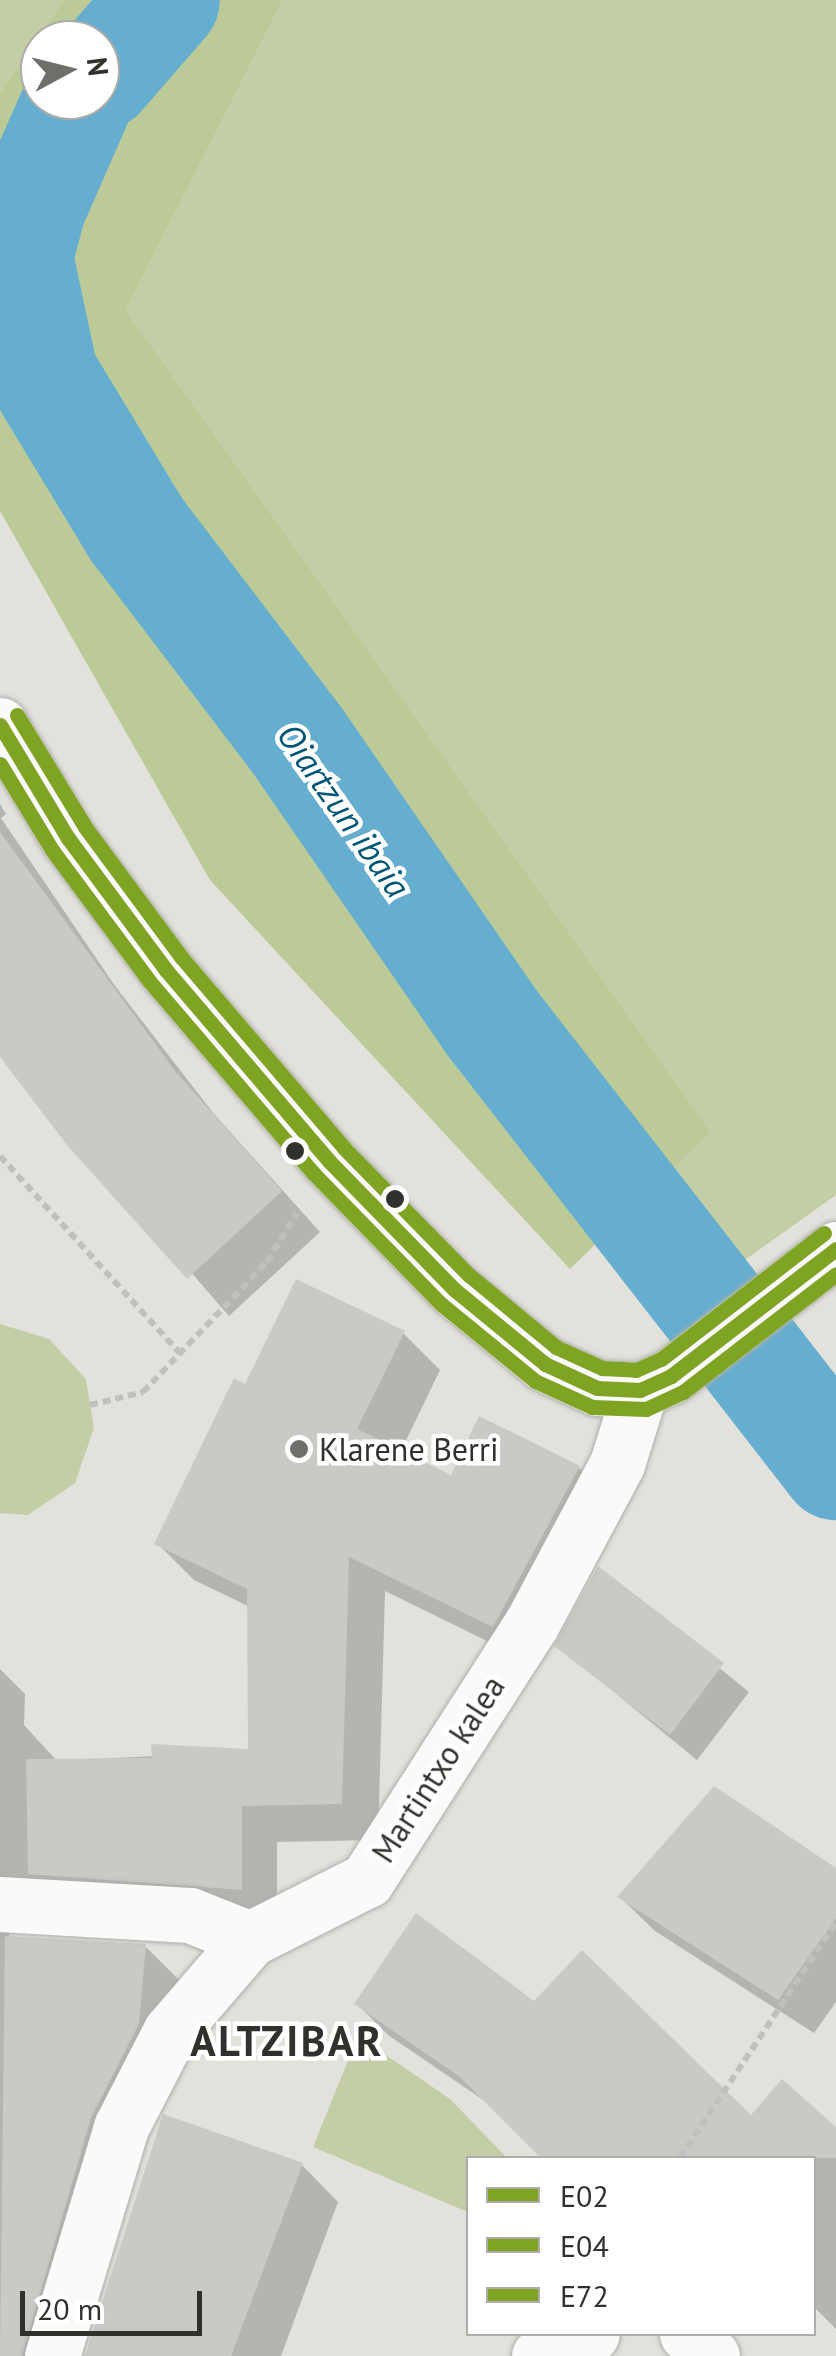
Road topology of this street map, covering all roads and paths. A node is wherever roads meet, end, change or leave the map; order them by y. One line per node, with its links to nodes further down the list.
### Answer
1 (0, 725): 3 (street)
2 (0, 1156): 5 (path)
3 (330, 1161): 5 (path); 6 (street)
4 (836, 1249): 6 (street)
5 (181, 1354): 7 (path)
6 (640, 1390): 10 (street, Martintxo kalea)
7 (90, 1405)
8 (0, 1904): 10 (street)
9 (836, 1922): 11 (path)
10 (250, 1939): 14 (street, Martintxo kalea)
11 (681, 2156)
12 (587, 2336): 15 (street)
13 (689, 2336): 16 (street)
14 (52, 2356)
15 (539, 2356)
16 (712, 2356)

